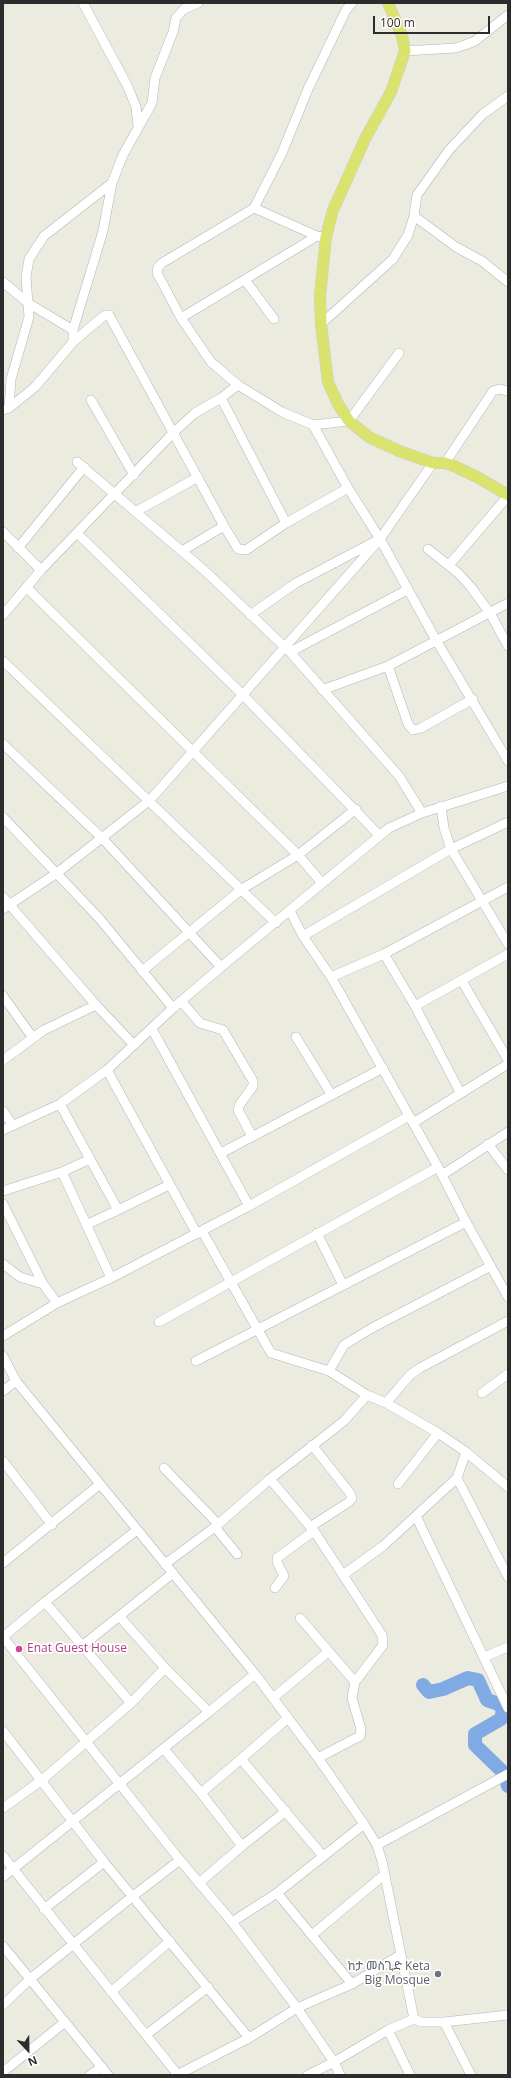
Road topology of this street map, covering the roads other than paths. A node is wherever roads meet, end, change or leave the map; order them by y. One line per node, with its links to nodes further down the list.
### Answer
1 (83, 3): 8 (street)
2 (198, 3): 8 (street)
3 (352, 3): 10 (street)
4 (388, 3): 6 (main road)
5 (506, 19): 6 (street)
6 (405, 51): 12 (main road)
7 (508, 96): 11 (street)
8 (138, 126): 9 (street)
9 (112, 183): 16 (street); 20 (street)
10 (254, 208): 12 (street); 17 (street)
11 (414, 216): 15 (street); 19 (street)
12 (321, 236): 13 (street); 19 (main road)
13 (245, 280): 17 (street); 18 (street)
14 (3, 282): 16 (street)
15 (508, 282)
16 (28, 303): 20 (street); 27 (street)
17 (181, 318): 23 (street)
18 (274, 319)
19 (321, 324): 28 (main road)
20 (73, 330): 21 (street)
21 (73, 342): 27 (street); 30 (street)
22 (399, 353): 28 (street)
23 (238, 385): 25 (street); 29 (street)
24 (508, 391): 31 (street)
25 (221, 398): 30 (street); 38 (street)
26 (91, 400): 32 (street)
27 (6, 409)
28 (349, 421): 29 (street); 31 (main road)
29 (313, 425): 34 (street)
30 (174, 432): 32 (street); 33 (street)
31 (439, 463): 36 (main road); 42 (street)
32 (134, 475): 35 (street)
33 (198, 477): 37 (street); 39 (street)
34 (348, 488): 38 (street); 42 (street)
35 (116, 494): 37 (street); 41 (street); 43 (street)
36 (508, 495): 46 (street)
37 (137, 511): 45 (street)
38 (286, 523): 39 (street)
39 (224, 526): 45 (street)
40 (3, 532): 43 (street)
41 (78, 534): 47 (street); 60 (street)
42 (380, 539): 49 (street); 53 (street); 56 (street)
43 (18, 548): 47 (street)
44 (428, 549): 46 (street)
45 (182, 551): 53 (street)
46 (449, 565): 51 (street)
47 (42, 570): 48 (street)
48 (27, 588): 52 (street); 63 (street)
49 (407, 590): 54 (street); 56 (street)
50 (508, 603): 51 (street)
51 (490, 613): 54 (street); 55 (street)
52 (3, 615)
53 (250, 615): 56 (street)
54 (436, 640): 58 (street); 61 (street)
55 (508, 646)
56 (287, 649): 59 (street); 60 (street)
57 (3, 661): 66 (street)
58 (388, 666): 59 (street); 61 (street)
59 (322, 690): 69 (street)
60 (242, 694): 63 (street); 68 (street)
61 (472, 699): 64 (street)
62 (3, 744): 73 (street)
63 (193, 751): 66 (street); 75 (street)
64 (508, 761)
65 (508, 786): 67 (street)
66 (150, 800): 73 (street); 79 (street)
67 (441, 806): 69 (street); 74 (street)
68 (356, 809): 72 (street); 75 (street)
69 (422, 813): 72 (street)
70 (3, 817): 76 (street)
71 (508, 822): 74 (street)
72 (380, 835): 77 (street)
73 (103, 839): 76 (street); 85 (street)
74 (451, 849): 81 (street); 86 (street)
75 (298, 855): 77 (street); 79 (street)
76 (57, 873): 82 (street); 91 (street)
77 (322, 883): 83 (street)
78 (508, 888): 81 (street)
79 (242, 889): 84 (street); 85 (street)
80 (3, 897): 82 (street)
81 (482, 900): 87 (street); 88 (street)
82 (6, 907): 96 (street)
83 (290, 911): 84 (street); 86 (street)
84 (276, 923): 90 (street)
85 (188, 931): 90 (street); 91 (street)
86 (303, 936): 92 (street)
87 (508, 944)
88 (384, 954): 92 (street); 97 (street)
89 (508, 954): 93 (street)
90 (220, 967): 95 (street)
91 (142, 971): 98 (street)
92 (331, 977): 106 (street)
93 (462, 980): 97 (street); 104 (street)
94 (3, 996): 100 (street)
95 (181, 1001): 98 (street); 116 (street)
96 (96, 1005): 100 (street); 102 (street)
97 (415, 1006): 108 (street)
98 (173, 1008): 99 (street)
99 (152, 1029): 102 (street); 118 (street)
100 (32, 1038): 103 (street)
101 (296, 1038): 109 (street)
102 (134, 1045): 107 (street)
103 (3, 1060)
104 (508, 1060)
105 (508, 1064): 108 (street)
106 (383, 1068): 109 (street); 112 (street)
107 (107, 1070): 110 (street); 123 (street)
108 (460, 1092): 112 (street)
109 (331, 1094): 116 (street)
110 (60, 1104): 113 (street); 119 (street)
111 (3, 1112): 113 (street)
112 (411, 1119): 121 (street); 126 (street)
113 (13, 1126): 114 (street)
114 (3, 1130)
115 (508, 1132): 117 (street)
116 (252, 1136): 118 (street)
117 (488, 1144): 120 (street); 121 (street)
118 (221, 1153): 126 (street)
119 (90, 1159): 122 (street); 127 (street)
120 (508, 1170)
121 (440, 1171): 129 (street); 132 (street)
122 (62, 1172): 124 (street); 130 (street)
123 (169, 1185): 127 (street); 131 (street)
124 (3, 1191)
125 (3, 1204): 128 (street)
126 (249, 1206): 131 (street)
127 (118, 1210): 130 (street)
128 (6, 1219): 137 (street)
129 (466, 1222): 134 (street); 138 (street)
130 (86, 1225): 135 (street)
131 (199, 1232): 135 (street); 136 (street)
132 (317, 1233): 136 (street); 138 (street)
133 (3, 1264): 137 (street)
134 (491, 1266): 139 (street); 147 (street)
135 (111, 1278): 140 (street)
136 (230, 1283): 142 (street); 143 (street)
137 (43, 1284): 140 (street)
138 (343, 1284): 143 (street)
139 (508, 1297)
140 (57, 1303): 144 (street)
141 (508, 1321): 153 (street)
142 (159, 1322)
143 (259, 1329): 146 (street); 147 (street)
144 (3, 1336)
145 (3, 1356): 149 (street)
146 (196, 1361)
147 (329, 1371): 152 (street)
148 (508, 1374): 151 (street)
149 (16, 1381): 150 (street); 161 (street)
150 (3, 1390)
151 (482, 1393)
152 (367, 1395): 153 (street); 155 (street)
153 (386, 1403): 154 (street)
154 (438, 1433): 156 (street); 162 (street)
155 (312, 1445): 160 (street); 167 (street)
156 (466, 1452): 159 (street); 163 (street)
157 (3, 1461): 165 (street)
158 (164, 1468): 166 (street)
159 (457, 1478): 164 (street); 174 (street)
160 (270, 1479): 166 (street); 167 (street)
161 (100, 1484): 165 (street); 168 (street)
162 (398, 1484)
163 (508, 1486)
164 (416, 1516): 173 (street); 183 (street)
165 (52, 1525): 170 (street)
166 (217, 1526): 169 (street); 171 (street)
167 (312, 1529): 173 (street); 175 (street)
168 (137, 1530): 171 (street); 176 (street)
169 (237, 1554)
170 (5, 1558)
171 (165, 1564): 172 (street)
172 (173, 1573): 177 (street); 185 (street)
173 (343, 1575): 186 (street)
174 (508, 1578)
175 (275, 1588)
176 (45, 1602): 179 (street); 180 (street)
177 (120, 1617): 180 (street); 184 (street)
178 (300, 1618): 182 (street)
179 (3, 1637): 193 (street)
180 (82, 1646): 188 (street)
181 (508, 1647): 183 (street)
182 (328, 1652): 186 (street); 187 (street)
183 (484, 1657): 189 (street)
184 (165, 1668): 188 (street); 190 (street)
185 (255, 1674): 187 (street); 190 (street)
186 (355, 1682): 195 (street)
187 (273, 1698): 191 (street)
188 (131, 1703): 193 (street)
189 (508, 1708)
190 (209, 1712): 194 (street)
191 (288, 1718): 195 (street); 196 (street)
192 (3, 1731): 198 (street)
193 (86, 1742): 198 (street); 199 (street)
194 (164, 1749): 199 (street); 200 (street)
195 (318, 1758): 204 (street)
196 (241, 1759): 200 (street); 202 (street)
197 (508, 1774): 205 (street)
198 (42, 1780): 201 (street); 203 (street)
199 (121, 1784): 203 (street); 209 (street)
200 (201, 1793): 206 (street)
201 (3, 1808)
202 (286, 1811): 206 (street); 208 (street)
203 (74, 1821): 210 (street); 211 (street)
204 (364, 1824): 205 (street); 208 (street)
205 (377, 1845): 212 (street)
206 (242, 1846): 214 (street)
207 (3, 1856): 211 (street)
208 (323, 1856): 215 (street)
209 (180, 1860): 214 (street); 216 (street)
210 (104, 1862): 216 (street); 217 (street)
211 (12, 1869): 213 (street); 217 (street)
212 (385, 1874): 219 (street); 223 (street)
213 (3, 1877)
214 (199, 1883): 218 (street)
215 (278, 1893): 218 (street); 219 (street)
216 (133, 1896): 220 (street); 221 (street)
217 (44, 1909): 221 (street)
218 (232, 1922): 229 (street)
219 (312, 1935): 225 (street)
220 (170, 1941): 226 (street); 227 (street)
221 (72, 1944): 224 (street); 227 (street)
222 (3, 1946): 224 (street)
223 (400, 1955): 225 (street); 231 (street)
224 (30, 1979): 228 (street); 232 (street)
225 (352, 1984): 229 (street)
226 (208, 1987): 235 (street); 236 (street)
227 (111, 1992): 235 (street)
228 (3, 2005)
229 (297, 2008): 236 (street); 237 (street)
230 (508, 2015): 233 (street)
231 (414, 2019): 233 (street); 234 (street)
232 (65, 2022): 238 (street); 239 (street)
233 (444, 2022): 246 (street)
234 (388, 2030): 237 (street); 245 (street)
235 (146, 2035): 242 (street)
236 (249, 2038): 242 (street)
237 (334, 2062): 243 (street); 244 (street)
238 (102, 2067): 240 (street); 241 (street)
239 (3, 2072)
240 (90, 2075)
241 (108, 2075)
242 (178, 2075)
243 (308, 2075)
244 (340, 2075)
245 (410, 2075)
246 (471, 2075)

